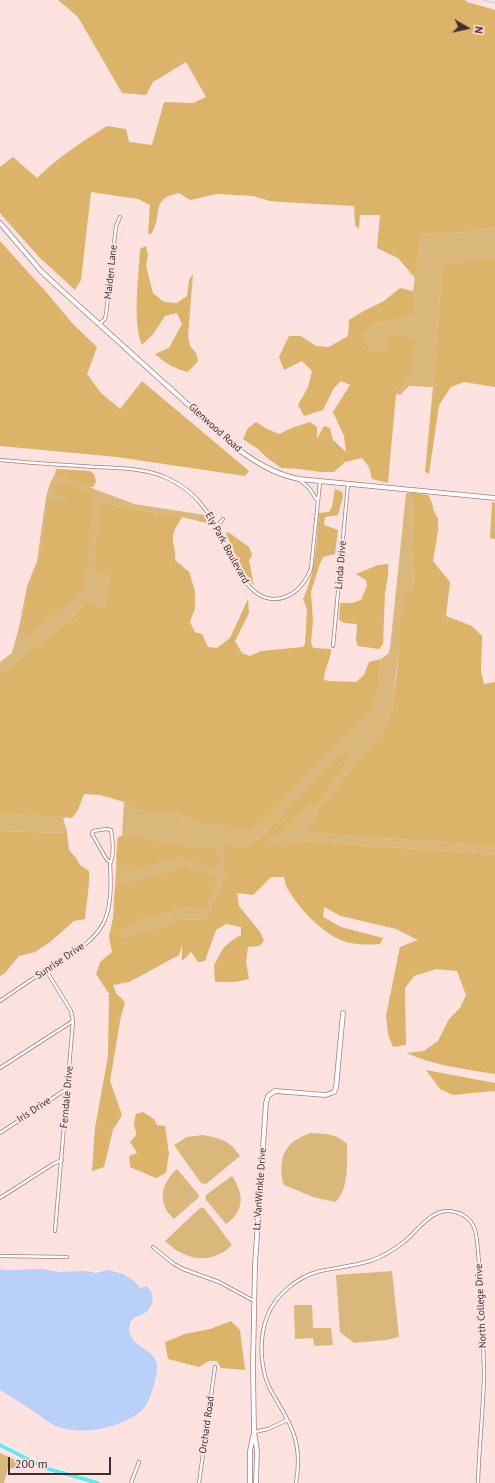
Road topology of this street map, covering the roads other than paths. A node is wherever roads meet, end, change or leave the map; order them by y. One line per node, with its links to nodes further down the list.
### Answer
1 (120, 218): 3 (street, Maiden Lane)
2 (0, 223): 3 (street, Glenwood Road)
3 (99, 324): 5 (street, Glenwood Road)
4 (0, 460): 11 (street, Ely Park Boulevard)
5 (299, 479): 6 (street, Glenwood Road); 9 (street)
6 (320, 482): 7 (street, Glenwood Road); 9 (street, Ely Park Boulevard)
7 (348, 484): 8 (street, Glenwood Road); 12 (street, Linda Drive)
8 (495, 498)
9 (317, 501): 11 (street, Ely Park Boulevard)
10 (223, 519): 11 (street)
11 (216, 526)
12 (333, 646)
13 (110, 862): 13 (street, Sunrise Drive); 14 (street, Sunrise Drive)
14 (46, 970): 15 (street, Sunrise Drive); 17 (street, Ferndale Drive)
15 (0, 1001)
16 (343, 1013): 27 (street, Lt. VanWinkle Drive)
17 (73, 1020): 18 (street); 19 (street, Ferndale Drive)
18 (0, 1068)
19 (68, 1088): 20 (street, Iris Drive); 21 (street, Ferndale Drive)
20 (0, 1133)
21 (62, 1160): 22 (street); 23 (street, Ferndale Drive)
22 (0, 1198)
23 (56, 1231)
24 (153, 1248): 27 (street)
25 (0, 1256): 26 (street)
26 (67, 1257)
27 (254, 1301): 30 (street, Lt. VanWinkle Drive)
28 (215, 1367): 35 (street, Orchard Road)
29 (287, 1420): 30 (street); 38 (street); 39 (street, North College Drive)
30 (254, 1432): 36 (street, Lt. VanWinkle Drive); 37 (street, Lt. VanWinkle Drive)
31 (0, 1445): 33 (main road)
32 (139, 1462): 34 (street)
33 (98, 1483)
34 (131, 1483)
35 (199, 1483)
36 (250, 1483)
37 (256, 1483)
38 (296, 1483)
39 (478, 1483)

